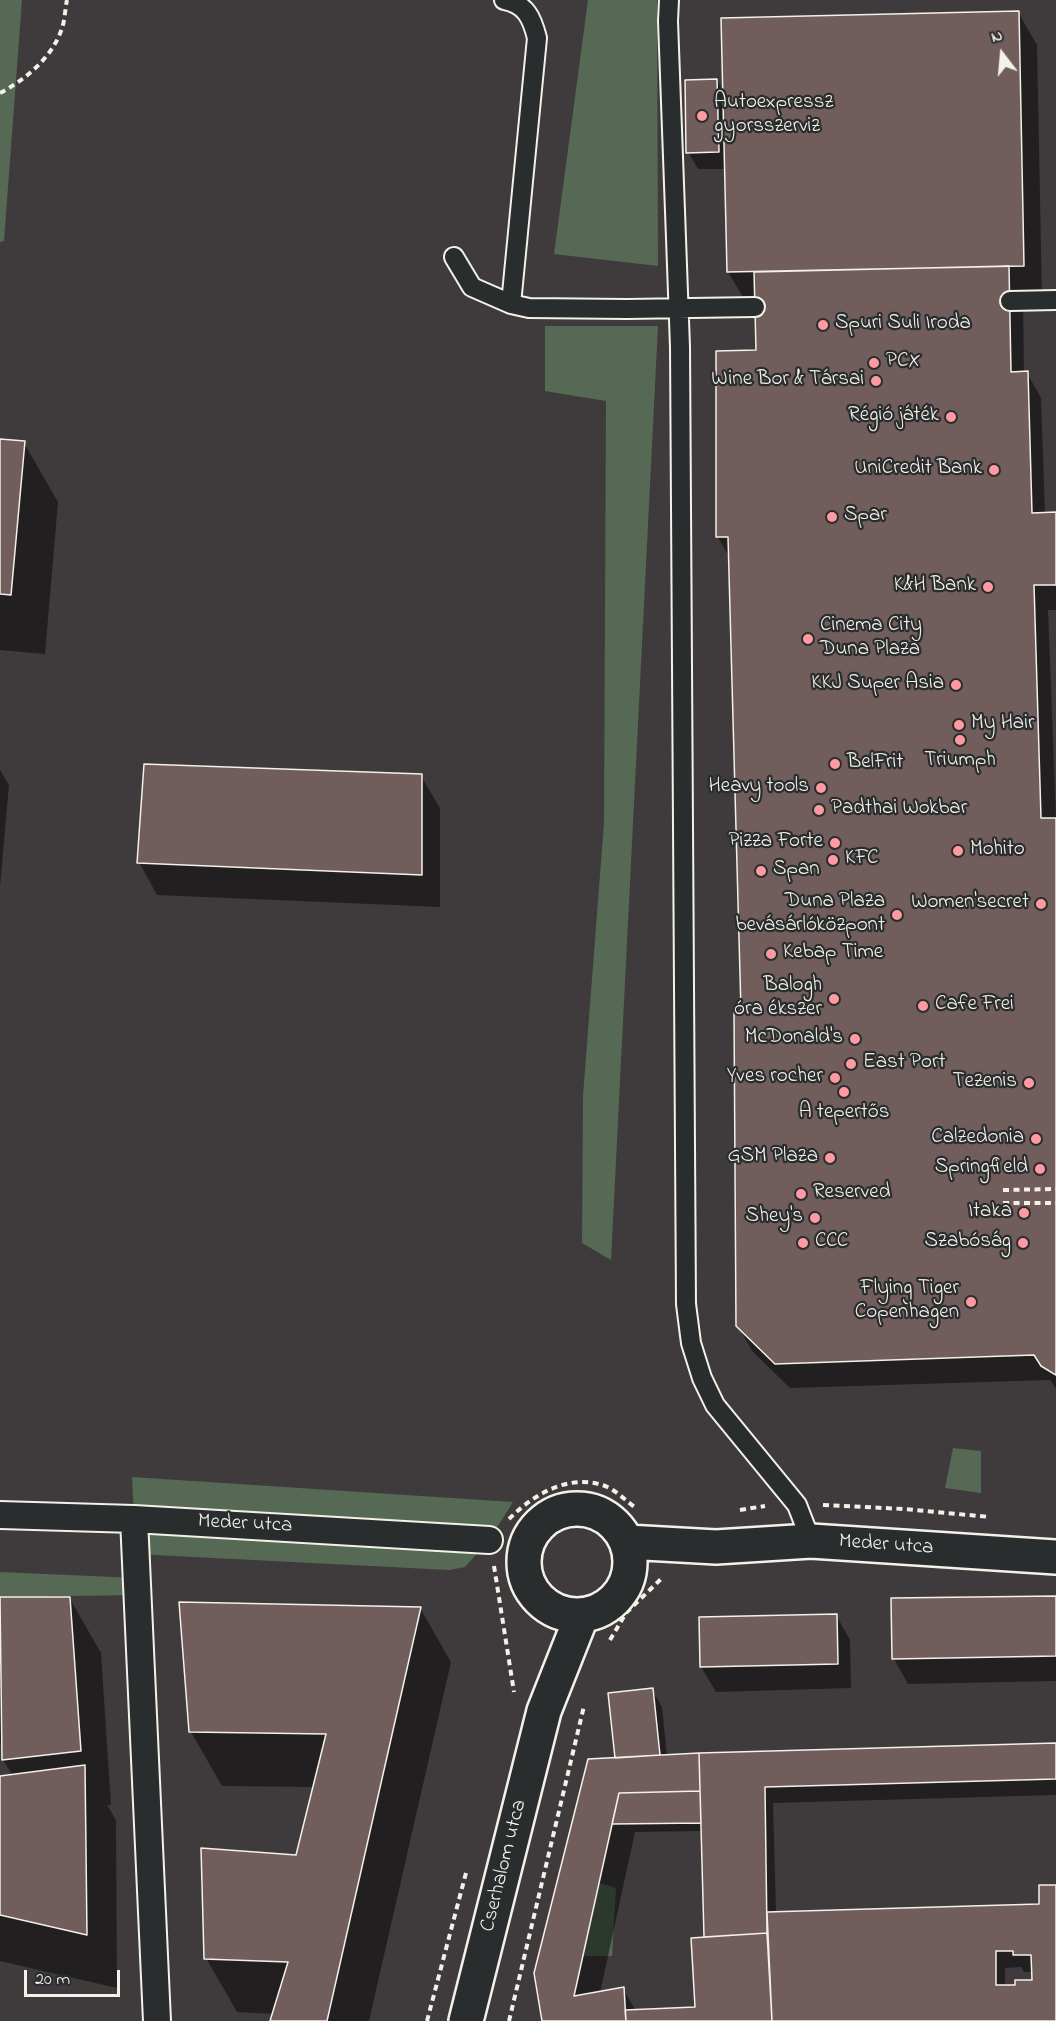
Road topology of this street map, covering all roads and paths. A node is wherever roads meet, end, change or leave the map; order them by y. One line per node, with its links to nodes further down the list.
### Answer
1 (67, 0): 4 (path)
2 (504, 0): 8 (lane)
3 (669, 0): 10 (lane)
4 (0, 93)
5 (454, 257): 8 (lane)
6 (1010, 300): 7 (lane)
7 (1056, 300)
8 (511, 304): 10 (lane)
9 (755, 306): 10 (lane)
10 (679, 308): 21 (lane)
11 (1056, 1189): 12 (path)
12 (1003, 1190)
13 (1003, 1203): 14 (path)
14 (1056, 1203)
15 (822, 1505): 18 (path)
16 (639, 1511): 20 (path)
17 (0, 1515): 19 (street, Meder utca)
18 (994, 1517)
19 (134, 1520): 20 (street, Meder utca); 31 (street)
20 (489, 1540): 29 (path)
21 (811, 1541): 22 (street, Meder utca); 24 (street, Meder utca)
22 (716, 1547): 23 (street); 25 (street)
23 (629, 1554): 25 (street); 26 (street); 26 (street)
24 (1056, 1557)
25 (668, 1558): 27 (path)
26 (567, 1612): 33 (street, Cserhalom utca)
27 (604, 1650)
28 (585, 1702): 34 (path)
29 (511, 1704)
30 (469, 1862): 32 (path)
31 (157, 2021)
32 (428, 2021)
33 (466, 2021)
34 (509, 2021)

